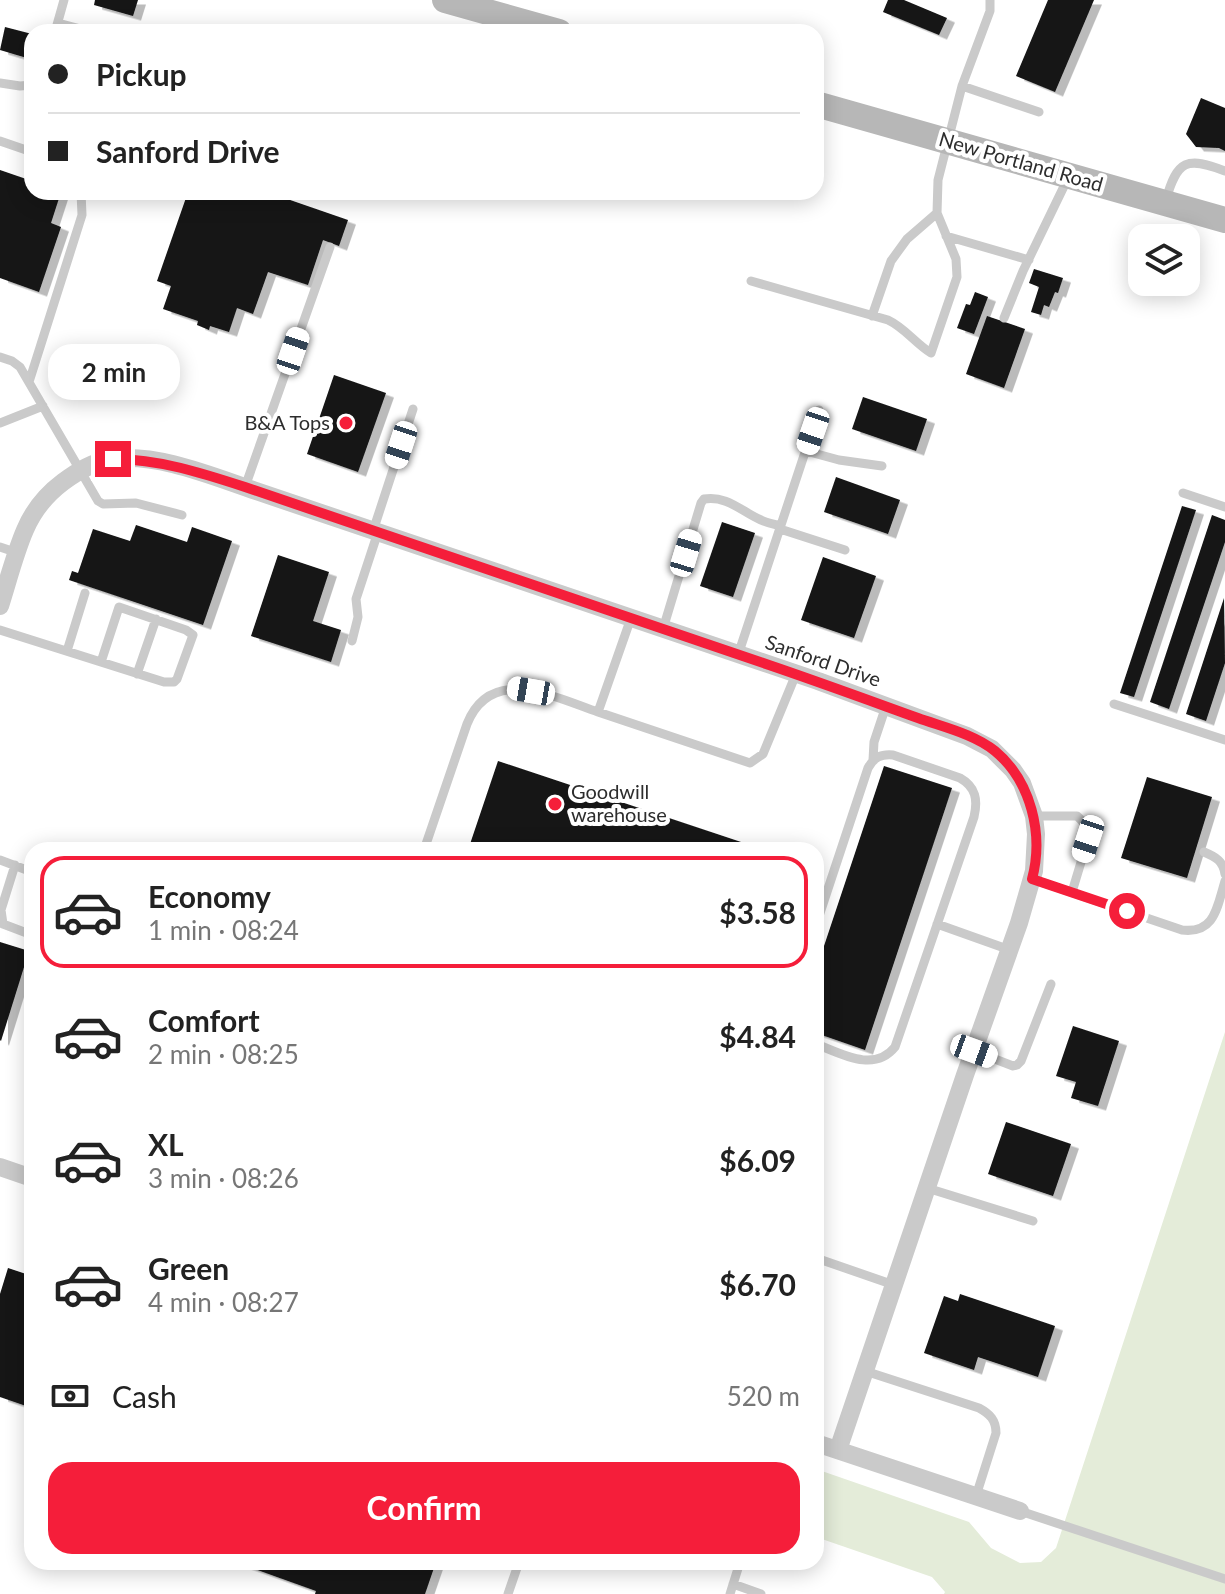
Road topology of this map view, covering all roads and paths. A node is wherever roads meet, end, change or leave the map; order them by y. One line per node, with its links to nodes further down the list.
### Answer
1 (64, 0): 4 (lane)
2 (445, 0): 5 (street)
3 (990, 0): 8 (lane)
4 (57, 24)
5 (530, 24)
6 (0, 83): 7 (lane)
7 (24, 86)
8 (962, 86): 10 (lane); 12 (lane)
9 (824, 106): 12 (street, New Portland Road)
10 (1039, 112)
11 (0, 141): 13 (lane)
12 (947, 141): 15 (street, New Portland Road); 18 (lane)
13 (24, 149)
14 (1225, 171): 17 (lane)
15 (1070, 175): 17 (street, New Portland Road); 22 (lane)
16 (82, 200): 27 (lane)
17 (1165, 203): 19 (street, New Portland Road)
18 (937, 213): 20 (lane); 24 (lane)
19 (1225, 220)
20 (946, 236): 22 (lane); 24 (lane)
21 (330, 247): 35 (lane)
22 (1029, 260): 25 (lane)
23 (751, 281): 24 (lane)
24 (872, 316)
25 (1004, 318)
26 (0, 357): 27 (lane)
27 (29, 382): 28 (lane)
28 (43, 406): 31 (lane); 34 (lane)
29 (413, 409): 40 (lane)
30 (819, 410): 32 (lane)
31 (0, 423)
32 (806, 451): 33 (lane); 39 (lane)
33 (882, 466)
34 (81, 470): 35 (street, Sanford Drive); 38 (lane); 41 (street, Sanford Drive)
35 (245, 487): 40 (street, Sanford Drive)
36 (1183, 493): 37 (lane)
37 (1225, 507)
38 (182, 515)
39 (780, 528): 42 (lane); 47 (lane); 51 (lane)
40 (376, 531): 45 (street, Sanford Drive); 49 (lane)
41 (9, 550): 44 (street, Sanford Drive)
42 (845, 550)
43 (85, 593): 50 (lane)
44 (0, 606)
45 (631, 618): 47 (street, Sanford Drive); 57 (lane)
46 (156, 619): 52 (lane); 53 (lane); 53 (lane)
47 (663, 629): 51 (street, Sanford Drive)
48 (0, 630): 50 (lane)
49 (352, 641)
50 (67, 651): 52 (lane)
51 (738, 655): 54 (street, Sanford Drive)
52 (101, 662): 53 (lane)
53 (137, 674)
54 (796, 674): 56 (street, Sanford Drive); 57 (lane)
55 (1114, 704): 58 (lane)
56 (886, 706): 59 (lane); 60 (street, Sanford Drive)
57 (598, 712): 61 (lane)
58 (1225, 740)
59 (873, 760): 70 (lane); 71 (lane)
60 (1034, 816): 67 (street, Sanford Drive); 69 (lane)
61 (427, 842)
62 (1204, 852): 66 (lane)
63 (0, 860): 64 (lane)
64 (15, 865): 65 (lane); 72 (lane)
65 (24, 869)
66 (1225, 874)
67 (1032, 879): 69 (lane); 73 (street, Sanford Drive)
68 (1225, 881): 69 (lane)
69 (1072, 892)
70 (824, 901)
71 (937, 924): 73 (lane); 75 (lane)
72 (24, 932)
73 (1010, 950): 76 (street, Sanford Drive)
74 (1051, 984): 76 (lane)
75 (824, 1047)
76 (974, 1051): 79 (street, Sanford Drive)
77 (0, 1167): 78 (street)
78 (24, 1172)
79 (927, 1188): 80 (lane); 82 (street, Sanford Drive)
80 (1033, 1221)
81 (824, 1261): 82 (lane)
82 (894, 1285): 83 (street, Sanford Drive)
83 (865, 1371): 85 (street, Sanford Drive); 86 (lane)
84 (824, 1446): 85 (street)
85 (838, 1450): 86 (street)
86 (976, 1496): 87 (street)
87 (1020, 1511): 90 (lane)
88 (516, 1570): 92 (lane)
89 (737, 1570): 91 (lane)
90 (1225, 1579)
91 (731, 1589): 93 (lane)
92 (508, 1594)
93 (761, 1594)

